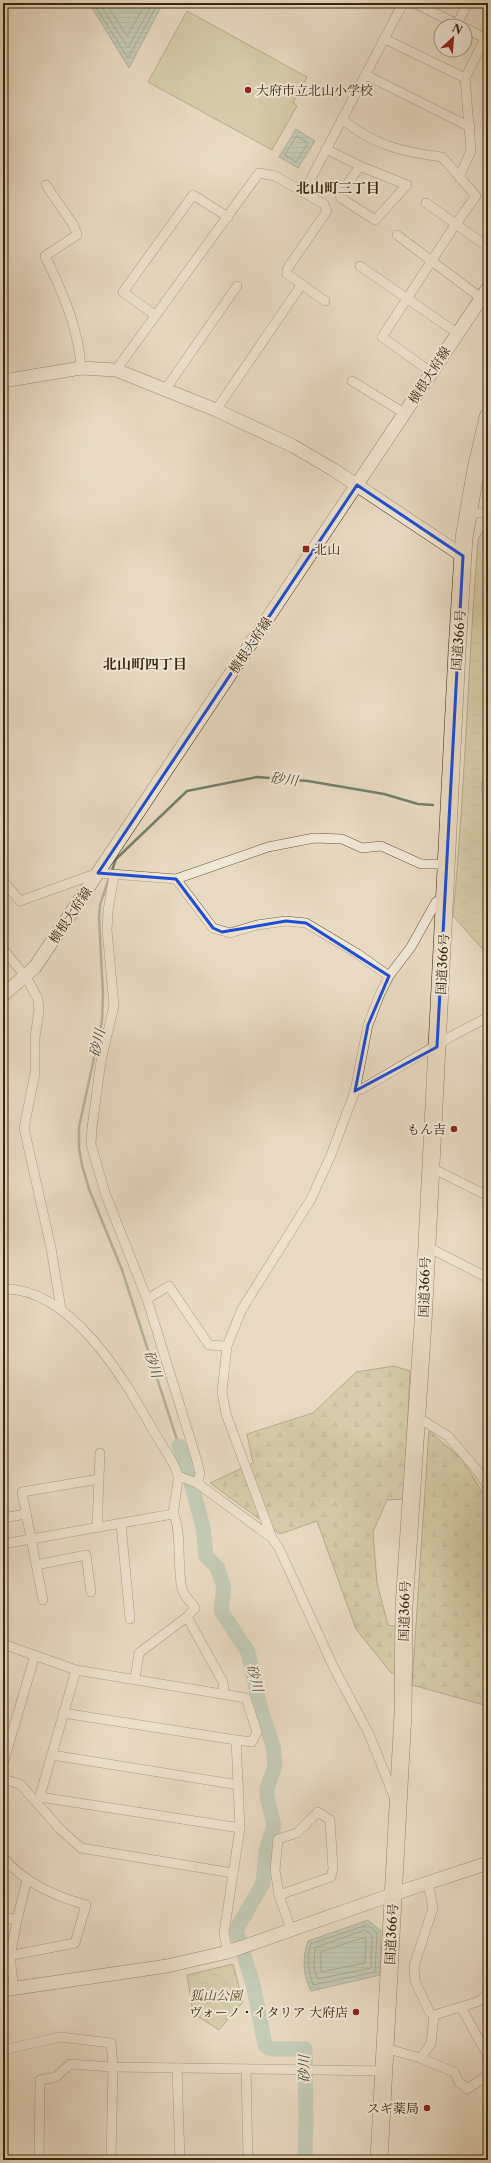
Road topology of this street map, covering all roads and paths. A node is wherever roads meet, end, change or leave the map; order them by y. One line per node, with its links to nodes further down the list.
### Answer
1 (401, 3): 8 (street)
2 (414, 3): 4 (street)
3 (468, 3): 5 (street)
4 (445, 18)
5 (463, 18)
6 (473, 32): 7 (street)
7 (486, 39): 10 (street)
8 (385, 40): 9 (street); 10 (street)
9 (366, 75): 11 (street); 12 (street)
10 (465, 78): 12 (street)
11 (342, 119): 13 (street); 15 (street)
12 (470, 127): 15 (street)
13 (326, 149): 14 (street); 17 (street)
14 (360, 166): 14 (street)
15 (459, 177): 20 (street)
16 (46, 185): 32 (street)
17 (304, 192): 19 (street); 25 (street)
18 (426, 204): 20 (street)
19 (228, 217): 30 (street); 30 (street)
20 (455, 225): 22 (street); 23 (street)
21 (397, 235): 23 (street)
22 (488, 247)
23 (432, 260): 27 (street); 28 (street)
24 (360, 266): 28 (street)
25 (302, 284): 29 (street); 38 (street)
26 (237, 286): 37 (street)
27 (484, 293): 31 (street, 横根大府線)
28 (407, 298): 31 (street); 34 (street)
29 (325, 301)
30 (155, 315): 33 (street)
31 (457, 333): 34 (street, 横根大府線)
32 (81, 368): 33 (street); 35 (street)
33 (116, 370): 37 (street)
34 (431, 372): 39 (street, 横根大府線)
35 (3, 381)
36 (352, 381): 39 (street)
37 (165, 390): 38 (street)
38 (216, 410): 41 (street)
39 (404, 413): 41 (street, 横根大府線)
40 (488, 417): 42 (highway, 国道366号)
41 (357, 485): 44 (street); 46 (street, 横根大府線)
42 (468, 513): 43 (street); 44 (highway, 国道366号)
43 (488, 513)
44 (463, 556): 45 (highway, 国道366号)
45 (446, 868): 48 (street); 50 (highway, 国道366号)
46 (98, 873): 47 (street); 49 (street); 53 (street, 横根大府線)
47 (114, 875): 48 (street); 63 (street)
48 (176, 879): 52 (street)
49 (3, 881)
50 (444, 897): 52 (street); 56 (highway, 国道366号)
51 (3, 949): 53 (street)
52 (389, 976): 57 (street)
53 (26, 977): 54 (street, 横根大府線); 64 (street)
54 (3, 995)
55 (488, 1017): 56 (street)
56 (437, 1047): 57 (street); 58 (highway, 国道366号)
57 (355, 1091): 65 (street)
58 (430, 1167): 59 (street); 60 (highway, 国道366号)
59 (488, 1196)
60 (426, 1246): 61 (street); 66 (highway, 国道366号)
61 (488, 1278)
62 (3, 1289): 64 (street)
63 (147, 1298): 65 (street); 70 (street)
64 (61, 1309): 68 (street)
65 (227, 1346): 77 (street)
66 (417, 1417): 71 (street); 97 (highway, 国道366号)
67 (100, 1453): 69 (street)
68 (179, 1476): 70 (street); 73 (street)
69 (99, 1479): 72 (street); 76 (street)
70 (195, 1482): 77 (street)
71 (488, 1487)
72 (26, 1514): 74 (street); 78 (street)
73 (173, 1514): 75 (street); 83 (street)
74 (3, 1518)
75 (121, 1524): 76 (street); 84 (street)
76 (97, 1528): 78 (street)
77 (272, 1538): 97 (street)
78 (30, 1540): 79 (street); 80 (street)
79 (3, 1544)
80 (36, 1565): 81 (street); 82 (street)
81 (91, 1592)
82 (43, 1600)
83 (187, 1617): 88 (street); 89 (street)
84 (130, 1619)
85 (3, 1644): 86 (street)
86 (35, 1655): 87 (street); 93 (street)
87 (76, 1670): 88 (street); 90 (street)
88 (135, 1679): 89 (street)
89 (224, 1694): 91 (street)
90 (63, 1713): 91 (street); 92 (street)
91 (236, 1740): 95 (street)
92 (52, 1755): 95 (street); 96 (street)
93 (3, 1764)
94 (3, 1779): 96 (street)
95 (239, 1785): 98 (street)
96 (39, 1801): 98 (street); 101 (street)
97 (397, 1804): 104 (highway, 国道366号)
98 (240, 1828): 101 (street)
99 (3, 1857): 102 (street)
100 (488, 1863): 103 (street)
101 (233, 1873): 109 (street)
102 (27, 1880): 107 (street); 110 (street)
103 (428, 1883): 104 (street); 114 (street)
104 (394, 1894): 108 (street); 115 (highway, 国道366号)
105 (279, 1896): 105 (street); 108 (street)
106 (3, 1917): 107 (street)
107 (17, 1920): 110 (street)
108 (291, 1930): 109 (street)
109 (231, 1951): 111 (street)
110 (7, 1957): 111 (street)
111 (9, 1989)
112 (488, 1995): 113 (street)
113 (461, 2007): 114 (street); 117 (street)
114 (434, 2015): 118 (street)
115 (385, 2048): 118 (street); 122 (highway, 国道366号)
116 (3, 2050): 119 (street)
117 (488, 2056)
118 (420, 2058): 123 (street)
119 (113, 2067): 120 (street); 124 (street); 125 (street)
120 (177, 2068): 121 (street); 126 (street)
121 (246, 2069): 122 (street); 127 (street)
122 (383, 2071): 128 (highway, 国道366号)
123 (488, 2075)
124 (39, 2160)
125 (111, 2160)
126 (180, 2160)
127 (248, 2160)
128 (379, 2160)

